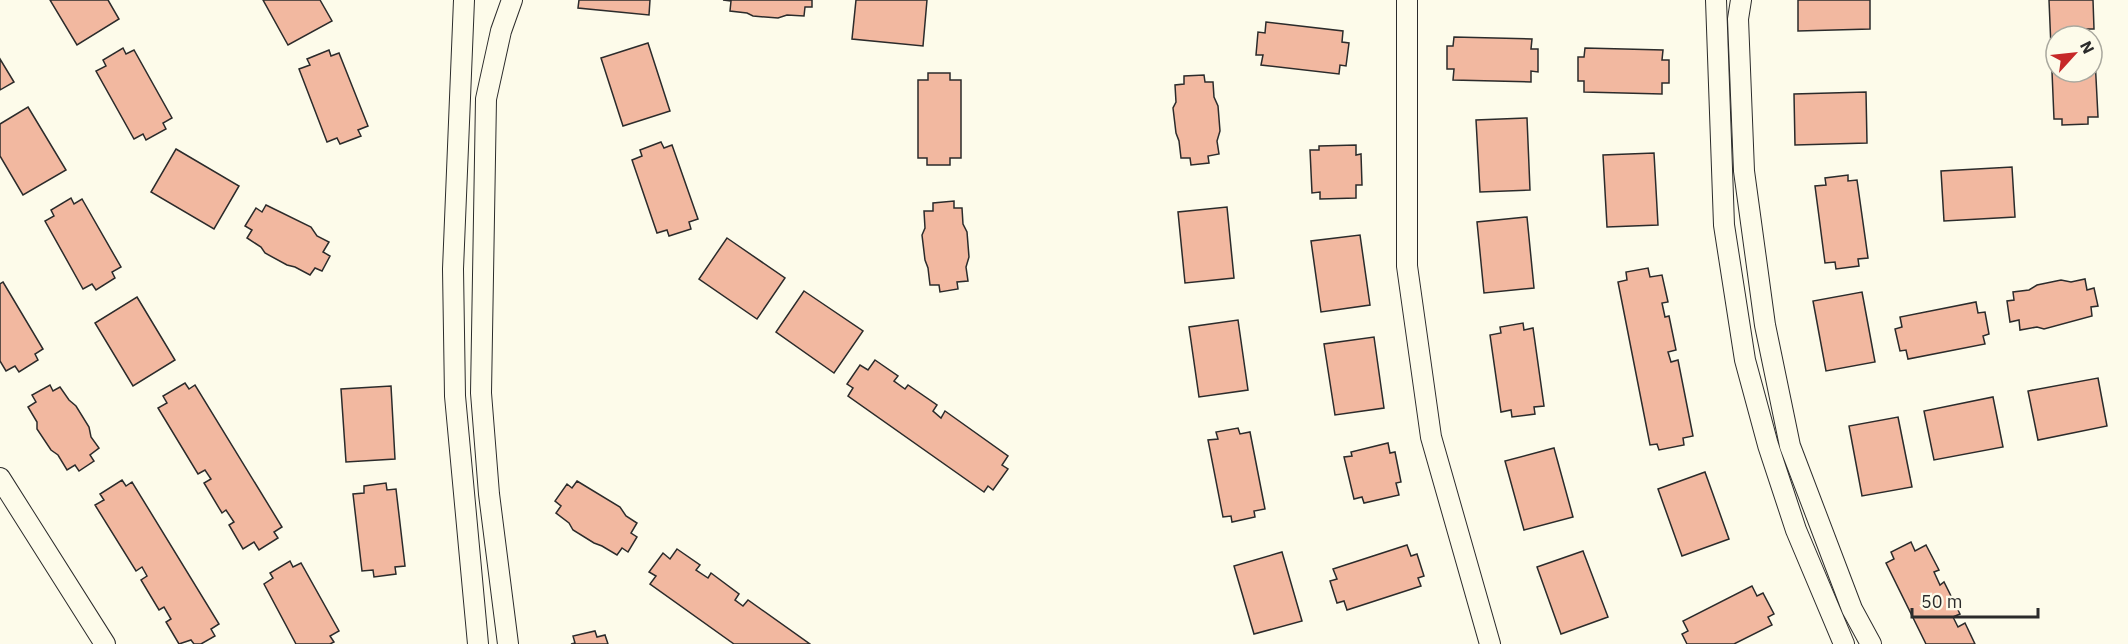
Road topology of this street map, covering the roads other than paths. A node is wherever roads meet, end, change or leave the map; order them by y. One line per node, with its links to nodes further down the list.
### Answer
1 (464, 0): 8 (street)
2 (512, 0): 9 (street)
3 (1407, 0): 10 (street)
4 (1716, 0): 11 (street)
5 (1741, 0): 12 (street)
6 (0, 478): 7 (street)
7 (105, 644)
8 (478, 644)
9 (508, 644)
10 (1490, 644)
11 (1844, 644)
12 (1871, 644)

